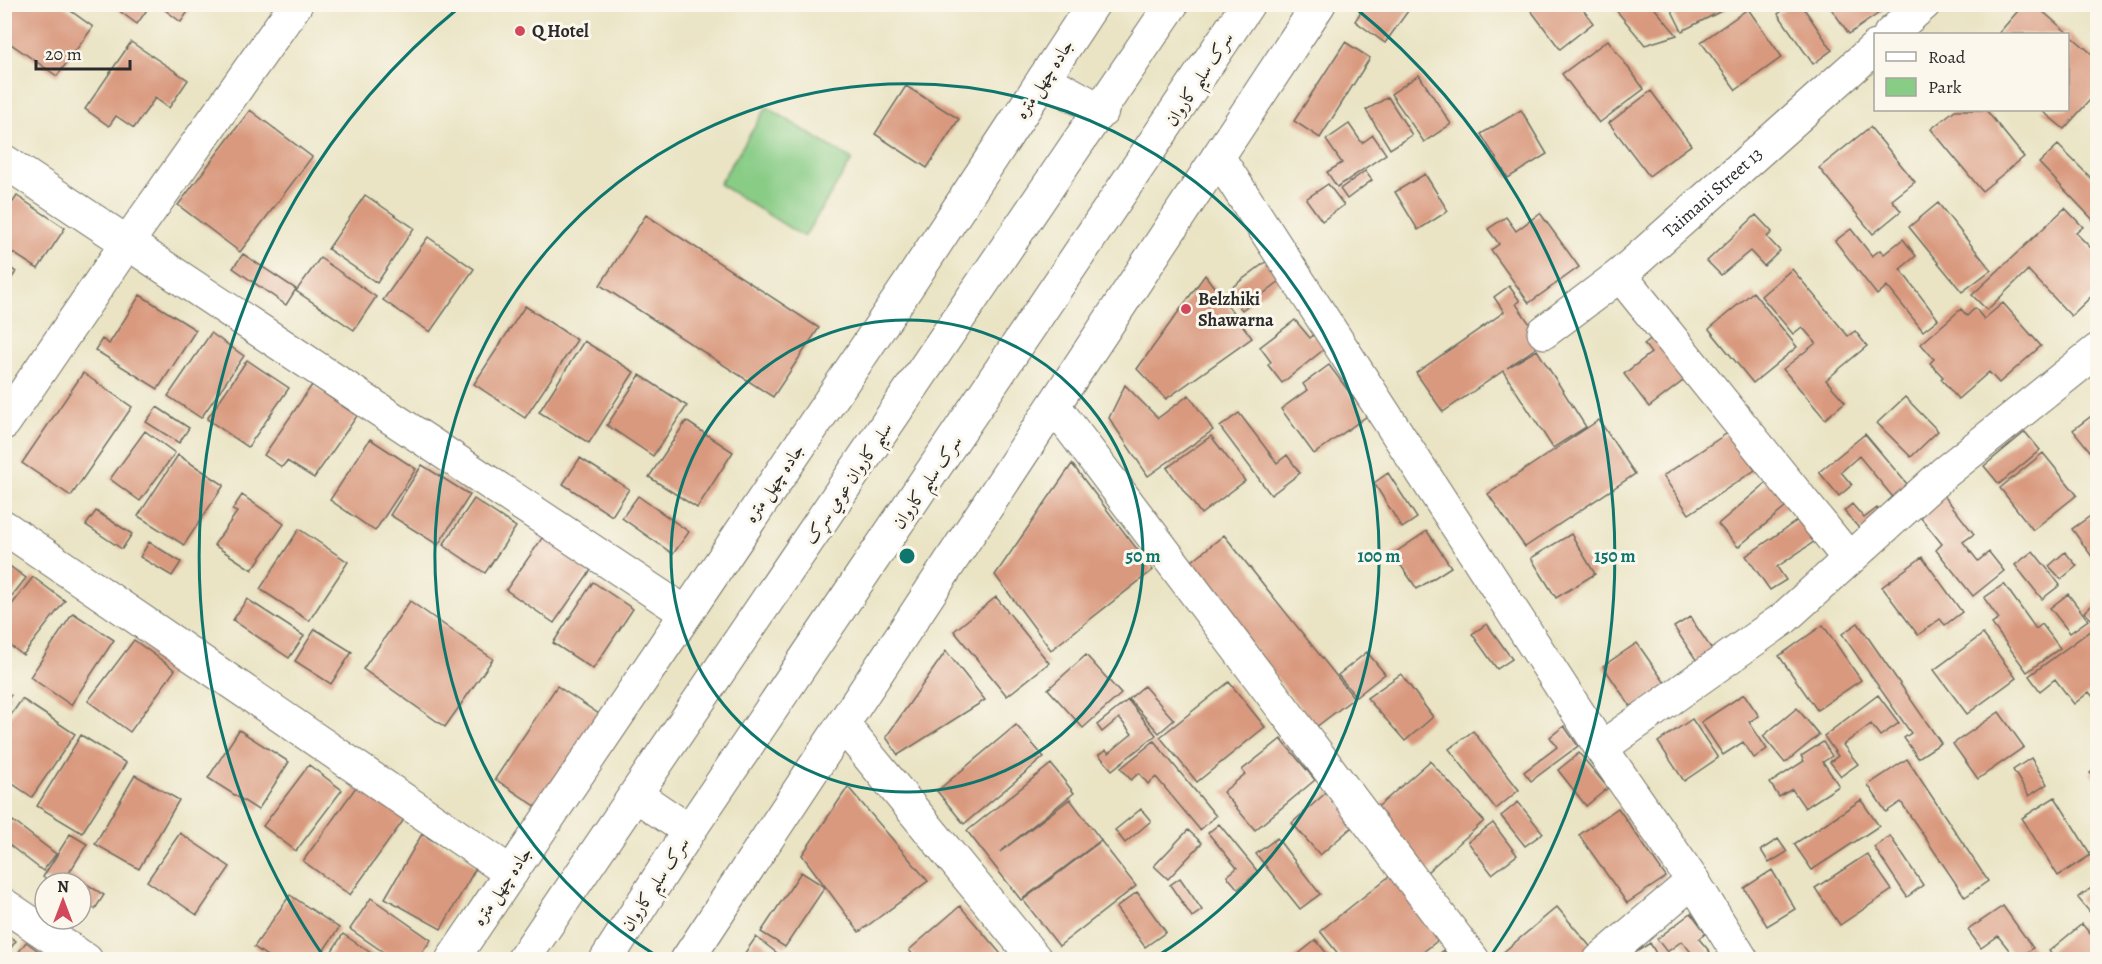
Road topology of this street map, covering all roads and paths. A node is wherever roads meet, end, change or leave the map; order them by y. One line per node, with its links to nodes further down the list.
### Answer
1 (296, 4): 13 (street)
2 (1093, 4): 9 (street, جاده چهل متره)
3 (1172, 4): 10 (street, سلیم کاروان عومي سړک)
4 (1248, 4): 25 (street, سرک سلیم کاروان)
5 (1319, 4): 11 (street)
6 (1924, 4): 7 (street)
7 (1891, 33)
8 (1874, 48): 14 (street, Taimani Street 13)
9 (1044, 79): 10 (street); 21 (street, جاده چهل متره)
10 (1102, 111): 24 (street, سلیم کاروان عومي سړک)
11 (1218, 157): 17 (street); 23 (street)
12 (4, 161): 13 (street)
13 (127, 243): 18 (street); 21 (street)
14 (1620, 275): 15 (street, Taimani Street 13); 20 (street)
15 (1544, 332)
16 (2097, 350): 20 (street)
17 (1055, 407): 22 (street); 35 (street)
18 (4, 423)
19 (4, 527): 26 (street)
20 (1849, 559): 23 (street)
21 (686, 613): 26 (street, جاده چهل متره)
22 (844, 726): 33 (street); 34 (street)
23 (1601, 748): 27 (street)
24 (636, 795): 25 (street); 31 (street, سلیم کاروان عومي سړک)
25 (689, 831): 32 (street, سرک سلیم کاروان)
26 (511, 873): 30 (street, جاده چهل متره)
27 (1692, 881): 36 (street); 37 (street)
28 (4, 905): 29 (street)
29 (86, 960)
30 (452, 960)
31 (523, 960)
32 (606, 960)
33 (687, 960)
34 (1036, 960)
35 (1473, 960)
36 (1600, 960)
37 (1742, 960)

